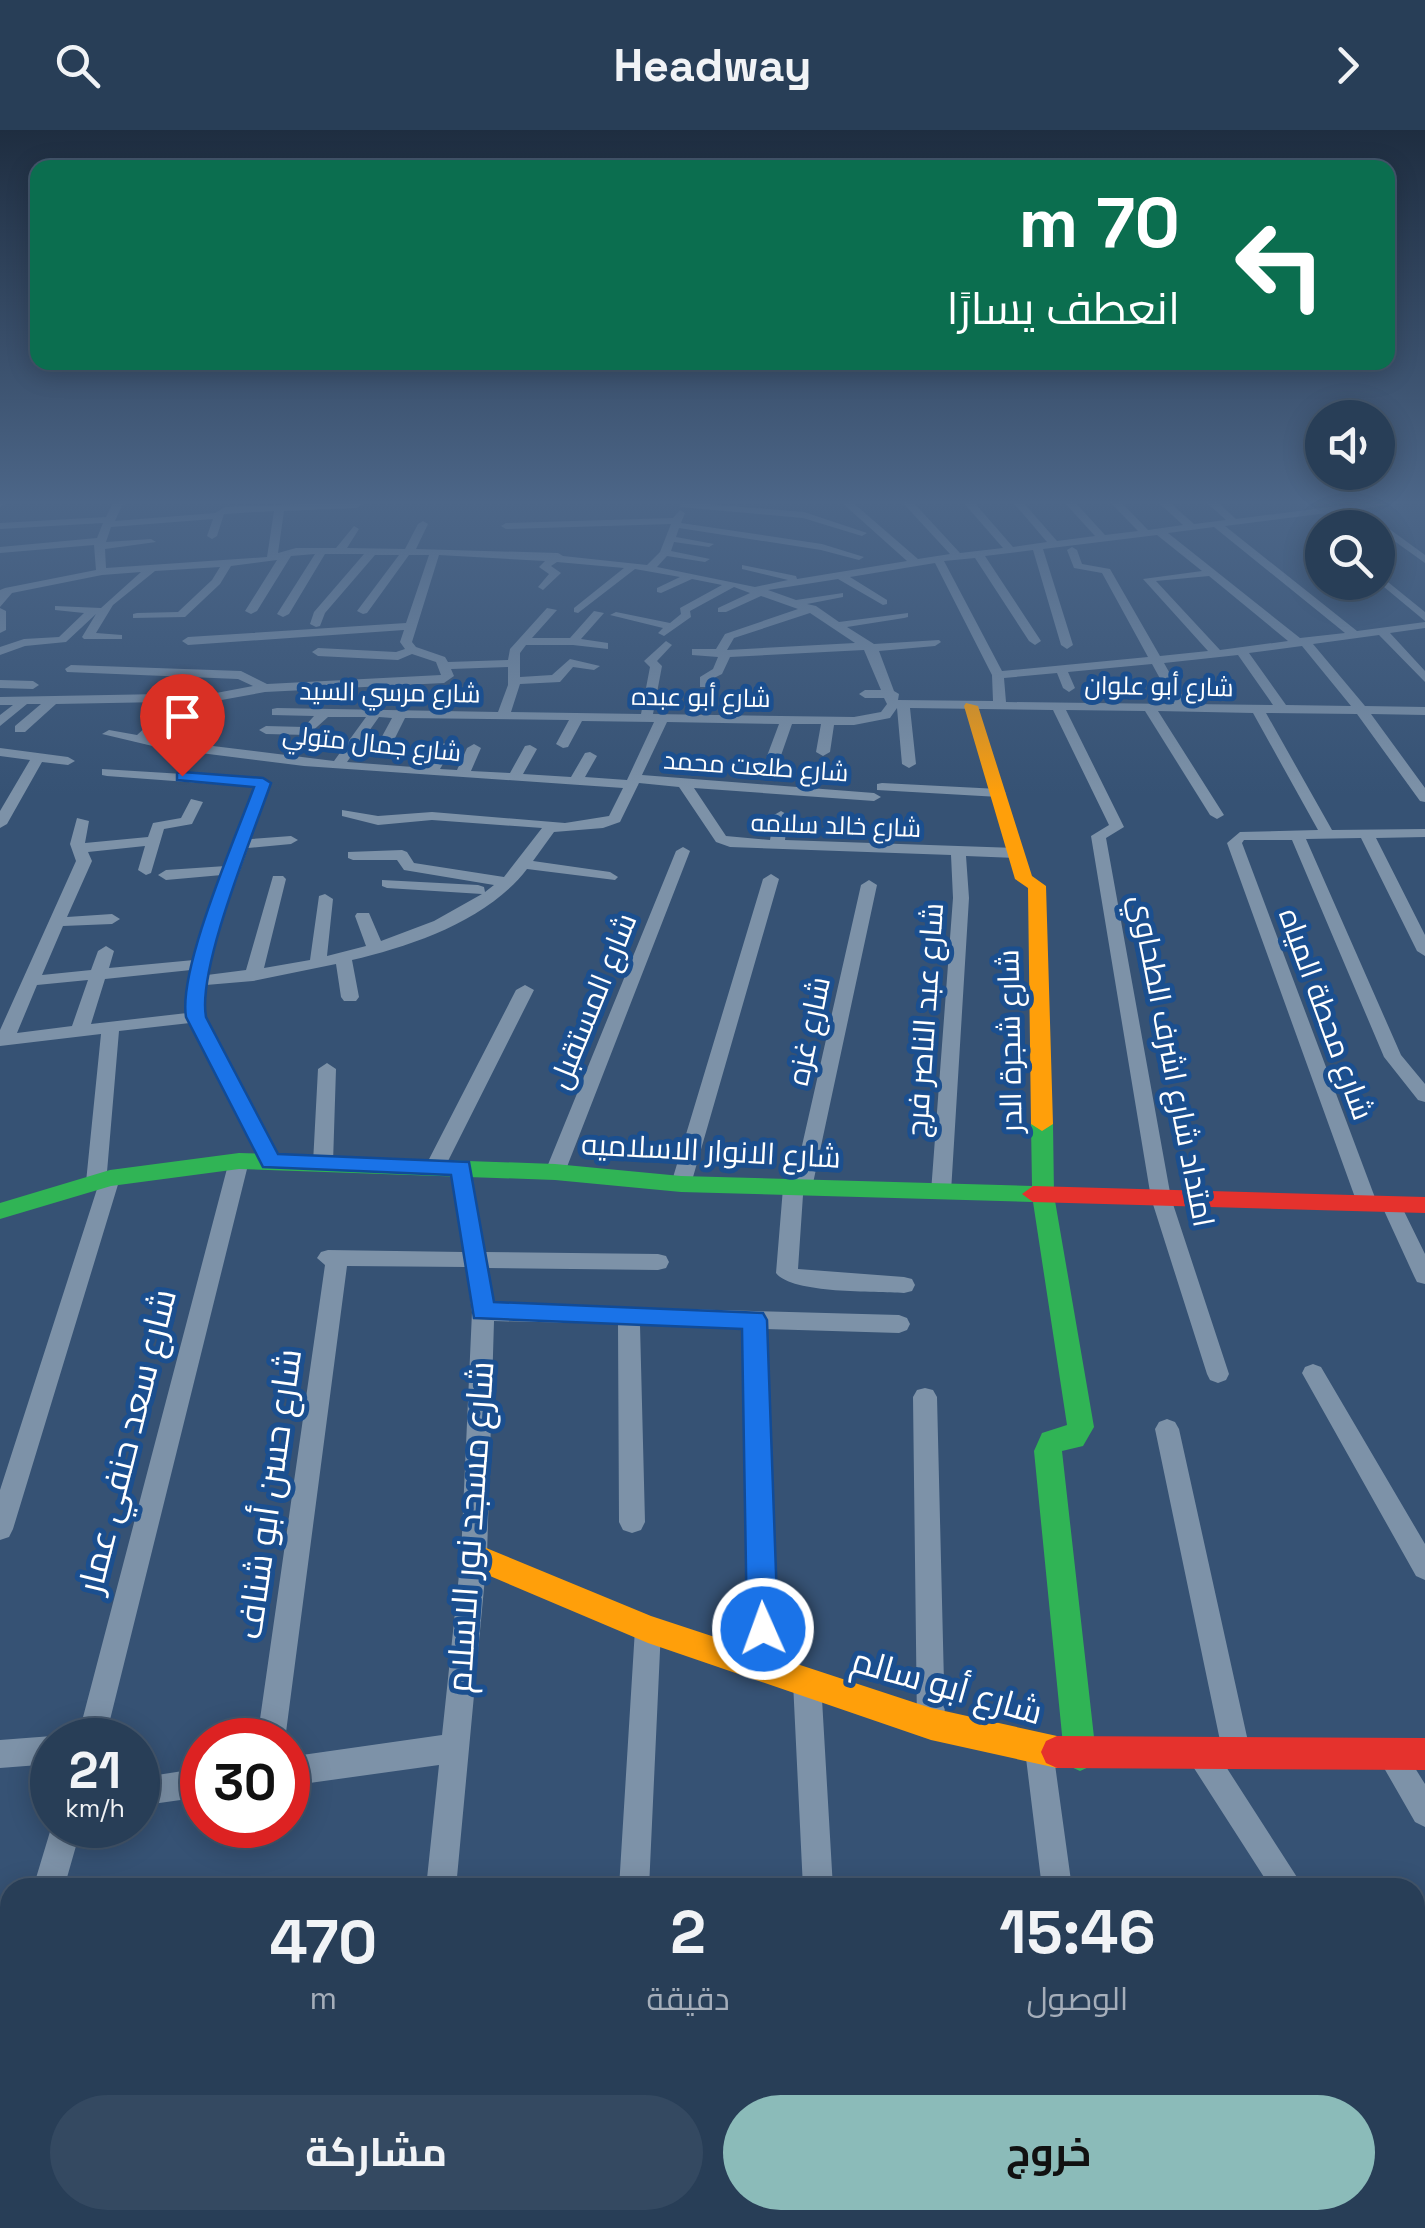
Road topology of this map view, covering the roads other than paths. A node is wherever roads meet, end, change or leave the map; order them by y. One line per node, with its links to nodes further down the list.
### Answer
1 (1, 599): 43 (street)
2 (113, 599): 26 (street)
3 (198, 599): 36 (street)
4 (259, 599): 31 (street)
5 (292, 599): 34 (street)
6 (331, 599): 40 (street)
7 (372, 599): 32 (street)
8 (420, 599): 42 (street)
9 (592, 599): 28 (street)
10 (704, 599): 47 (street)
11 (742, 599): 29 (street)
12 (787, 599): 24 (street)
13 (826, 599): 24 (street)
14 (878, 599): 23 (street)
15 (959, 599): 73 (street)
16 (1007, 599): 53 (street)
17 (1050, 599): 70 (street)
18 (1121, 599): 67 (street)
19 (1166, 599): 65 (street)
20 (1244, 599): 56 (street)
21 (1310, 599): 46 (street)
22 (1401, 599): 39 (street)
23 (883, 602)
24 (806, 605): 38 (street); 64 (street)
25 (59, 608): 26 (street)
26 (99, 610): 50 (street); 60 (street)
27 (551, 610): 54 (street)
28 (578, 610)
29 (722, 610)
30 (864, 610): 38 (street)
31 (251, 611)
32 (363, 611)
33 (598, 612): 48 (street)
34 (283, 614)
35 (904, 615): 41 (street)
36 (137, 616)
37 (616, 616): 47 (street)
38 (827, 616): 41 (street)
39 (1425, 622): 45 (street)
40 (316, 624)
41 (841, 625): 57 (street)
42 (411, 626): 44 (street); 58 (street)
43 (0, 630)
44 (343, 630): 49 (street); 63 (street)
45 (1382, 630): 46 (street); 75 (street)
46 (1354, 634): 56 (street)
47 (668, 635): 102 (street)
48 (576, 636): 52 (street); 54 (street)
49 (242, 637): 51 (street); 66 (street)
50 (118, 638)
51 (188, 641)
52 (606, 641)
53 (1035, 641)
54 (524, 642): 68 (street)
55 (935, 642): 57 (street)
56 (1300, 642): 59 (street); 93 (street)
57 (870, 647): 64 (street); 82 (street)
58 (412, 650): 63 (street); 72 (street)
59 (1242, 650): 65 (street); 92 (street)
60 (3, 651)
61 (318, 652): 63 (street)
62 (696, 652): 64 (street)
63 (336, 653)
64 (722, 654): 77 (street)
65 (1217, 654): 67 (street)
66 (238, 656)
67 (1154, 661): 70 (street); 90 (street)
68 (512, 664): 72 (street); 76 (street)
69 (594, 666): 76 (street)
70 (1063, 669): 73 (street); 80 (street)
71 (71, 670): 79 (street)
72 (442, 673): 79 (street)
73 (998, 675): 87 (street)
74 (3, 677): 78 (street)
75 (1425, 678)
76 (514, 681): 99 (street)
77 (704, 684)
78 (34, 685)
79 (265, 688): 84 (street)
80 (1069, 688)
81 (865, 694): 82 (street, شارع أبو علوان)
82 (896, 701): 86 (street, شارع أبو علوان); 105 (street, شارع أبو عبده); 124 (street)
83 (0, 702): 85 (street)
84 (51, 702): 85 (street); 107 (street)
85 (22, 703): 106 (street)
86 (971, 706): 87 (street, شارع أبو علوان); 132 (street)
87 (1000, 706): 88 (street, شارع أبو علوان)
88 (1058, 707): 89 (street, شارع أبو علوان); 195 (street, امتداد شارع اشرف الطحاوي)
89 (1149, 708): 90 (street, شارع أبو علوان); 136 (street)
90 (1183, 708): 91 (street, شارع أبو علوان)
91 (1258, 710): 92 (street, شارع أبو علوان); 142 (street)
92 (1283, 710): 93 (street, شارع أبو علوان)
93 (1361, 710): 94 (street, شارع أبو علوان); 133 (street)
94 (1425, 711)
95 (276, 712): 96 (street, شارع مرسي السيد)
96 (324, 713): 97 (street, شارع مرسي السيد); 108 (street)
97 (374, 715): 98 (street, شارع مرسي السيد); 122 (street)
98 (400, 715): 99 (street, شارع مرسي السيد); 111 (street)
99 (503, 716): 100 (street, شارع أبو عبده)
100 (577, 718): 102 (street, شارع أبو عبده); 113 (street)
101 (162, 719): 110 (street)
102 (654, 719): 104 (street, شارع أبو عبده); 130 (street)
103 (187, 721): 112 (street)
104 (786, 721): 105 (street, شارع أبو عبده); 123 (street)
105 (828, 721): 118 (street)
106 (0, 722)
107 (20, 730)
108 (266, 730)
109 (109, 734): 110 (street, شارع جمال متولي)
110 (139, 740): 112 (street, شارع جمال متولي)
111 (386, 742)
112 (161, 744): 122 (street, شارع جمال متولي)
113 (563, 744)
114 (446, 747): 126 (street)
115 (474, 748): 127 (street)
116 (530, 749): 128 (street)
117 (0, 752): 120 (street)
118 (823, 752)
119 (590, 756): 129 (street)
120 (36, 758): 121 (street); 139 (street)
121 (68, 761)
122 (340, 763): 126 (street, شارع جمال متولي)
123 (771, 764)
124 (909, 764)
125 (107, 772): 147 (street)
126 (431, 772): 127 (street, شارع جمال متولي)
127 (462, 774): 128 (street, شارع جمال متولي)
128 (514, 778): 129 (street, شارع جمال متولي)
129 (576, 781): 130 (street, شارع جمال متولي)
130 (633, 782): 131 (street, شارع طلعت محمد); 140 (street)
131 (684, 783): 132 (street, شارع طلعت محمد); 148 (street, شارع خالد سلامه)
132 (999, 793): 152 (street)
133 (1425, 798)
134 (196, 802): 146 (street)
135 (347, 813): 140 (street)
136 (1217, 814)
137 (781, 815): 148 (street)
138 (82, 821): 149 (street)
139 (0, 824)
140 (559, 825): 154 (street)
141 (1425, 833): 143 (street)
142 (1327, 834): 143 (street); 144 (street)
143 (1366, 834): 169 (street)
144 (1296, 835): 184 (street); 196 (street, شارع محطة المياه)
145 (291, 840): 147 (street)
146 (154, 841): 149 (street); 155 (street)
147 (242, 844): 156 (street)
148 (777, 845): 151 (street, شارع خالد سلامه)
149 (79, 848): 167 (street)
150 (683, 852): 189 (street, شارع المستقبل)
151 (958, 852): 152 (street, شارع خالد سلامه); 193 (street, شارع عبد الناصر فرج)
152 (1016, 853): 194 (street, شارع شجرة الدر)
153 (353, 855): 163 (street)
154 (523, 864): 158 (street); 163 (street)
155 (146, 870)
156 (233, 870): 157 (street); 173 (street)
157 (166, 874)
158 (610, 877)
159 (278, 879): 175 (street)
160 (771, 879): 191 (street)
161 (388, 884): 163 (street)
162 (869, 885): 192 (street, شارع غزه)
163 (502, 886): 168 (street)
164 (325, 899): 172 (street)
165 (364, 916): 168 (street)
166 (112, 919): 167 (street)
167 (57, 922): 176 (street)
168 (375, 948): 171 (street)
169 (1425, 950)
170 (106, 951): 174 (street)
171 (343, 958): 172 (street); 178 (street)
172 (318, 965): 175 (street)
173 (198, 973): 174 (street); 175 (street); 179 (street)
174 (98, 974): 176 (street); 181 (street)
175 (252, 976)
176 (31, 981): 182 (street)
177 (525, 990): 188 (street)
178 (350, 997)
179 (196, 1017): 180 (street); 186 (street)
180 (111, 1027): 181 (street); 190 (street)
181 (80, 1030): 182 (street)
182 (2, 1039)
183 (326, 1069): 187 (street)
184 (1425, 1096)
185 (238, 1162): 186 (street, شارع الانوار الاسلاميه); 190 (street, شارع الانوار الاسلاميه); 219 (street, شارع سعد حنفي عمار)
186 (271, 1162): 187 (street, شارع الانوار الاسلاميه)
187 (324, 1163): 188 (street, شارع الانوار الاسلاميه)
188 (448, 1167): 189 (street, شارع الانوار الاسلاميه); 200 (street, شارع مسجد نور الاسلام)
189 (554, 1172): 191 (street, شارع الانوار الاسلاميه)
190 (103, 1180): 199 (street, شارع الانوار الاسلاميه); 213 (street)
191 (681, 1184): 192 (street, شارع الانوار الاسلاميه)
192 (798, 1188): 193 (street, شارع الانوار الاسلاميه); 203 (street, شارع غزه)
193 (941, 1192): 194 (street, شارع الانوار الاسلاميه)
194 (1043, 1194): 195 (street, شارع الانوار الاسلاميه); 230 (street, شارع شجرة الدر)
195 (1161, 1198): 196 (street, شارع الانوار الاسلاميه); 209 (street, امتداد شارع اشرف الطحاوي)
196 (1367, 1203): 197 (street, شارع الانوار الاسلاميه)
197 (1391, 1204): 198 (street, شارع الانوار الاسلاميه); 202 (street)
198 (1425, 1204)
199 (0, 1211)
200 (476, 1260): 201 (street); 204 (street, شارع مسجد نور الاسلام); 220 (street, شارع حسن أبو شناف)
201 (658, 1262)
202 (1425, 1276)
203 (904, 1284)
204 (483, 1312): 205 (street); 214 (street, شارع مسجد نور الاسلام)
205 (630, 1316): 206 (street); 212 (street)
206 (754, 1320): 207 (street); 217 (street)
207 (899, 1324)
208 (1313, 1373): 215 (street)
209 (1218, 1374)
210 (925, 1397): 221 (street)
211 (1167, 1429): 229 (street)
212 (632, 1522)
213 (0, 1530)
214 (474, 1556): 216 (street, شارع أبو سالم); 222 (street, شارع مسجد نور الاسلام)
215 (1425, 1568)
216 (648, 1629): 217 (street, شارع أبو سالم); 236 (street)
217 (764, 1668): 218 (street, شارع أبو سالم)
218 (807, 1682): 221 (street, شارع أبو سالم); 237 (street)
219 (97, 1718)
220 (274, 1718)
221 (931, 1724): 223 (street, شارع أبو سالم)
222 (454, 1748): 231 (street); 235 (street, شارع مسجد نور الاسلام)
223 (1039, 1750): 230 (street, شارع أبو سالم); 238 (street)
224 (30, 1752): 225 (street)
225 (0, 1754)
226 (1390, 1754): 227 (street, شارع أبو سالم); 229 (street, شارع أبو سالم); 232 (street)
227 (1425, 1754)
228 (1202, 1755): 229 (street, شارع أبو سالم); 230 (street, شارع أبو سالم); 239 (street)
229 (1237, 1755)
230 (1080, 1756)
231 (310, 1768)
232 (1425, 1812)
233 (60, 1848): 234 (street)
234 (51, 1878)
235 (442, 1878)
236 (635, 1878)
237 (817, 1878)
238 (1056, 1878)
239 (1282, 1878)

